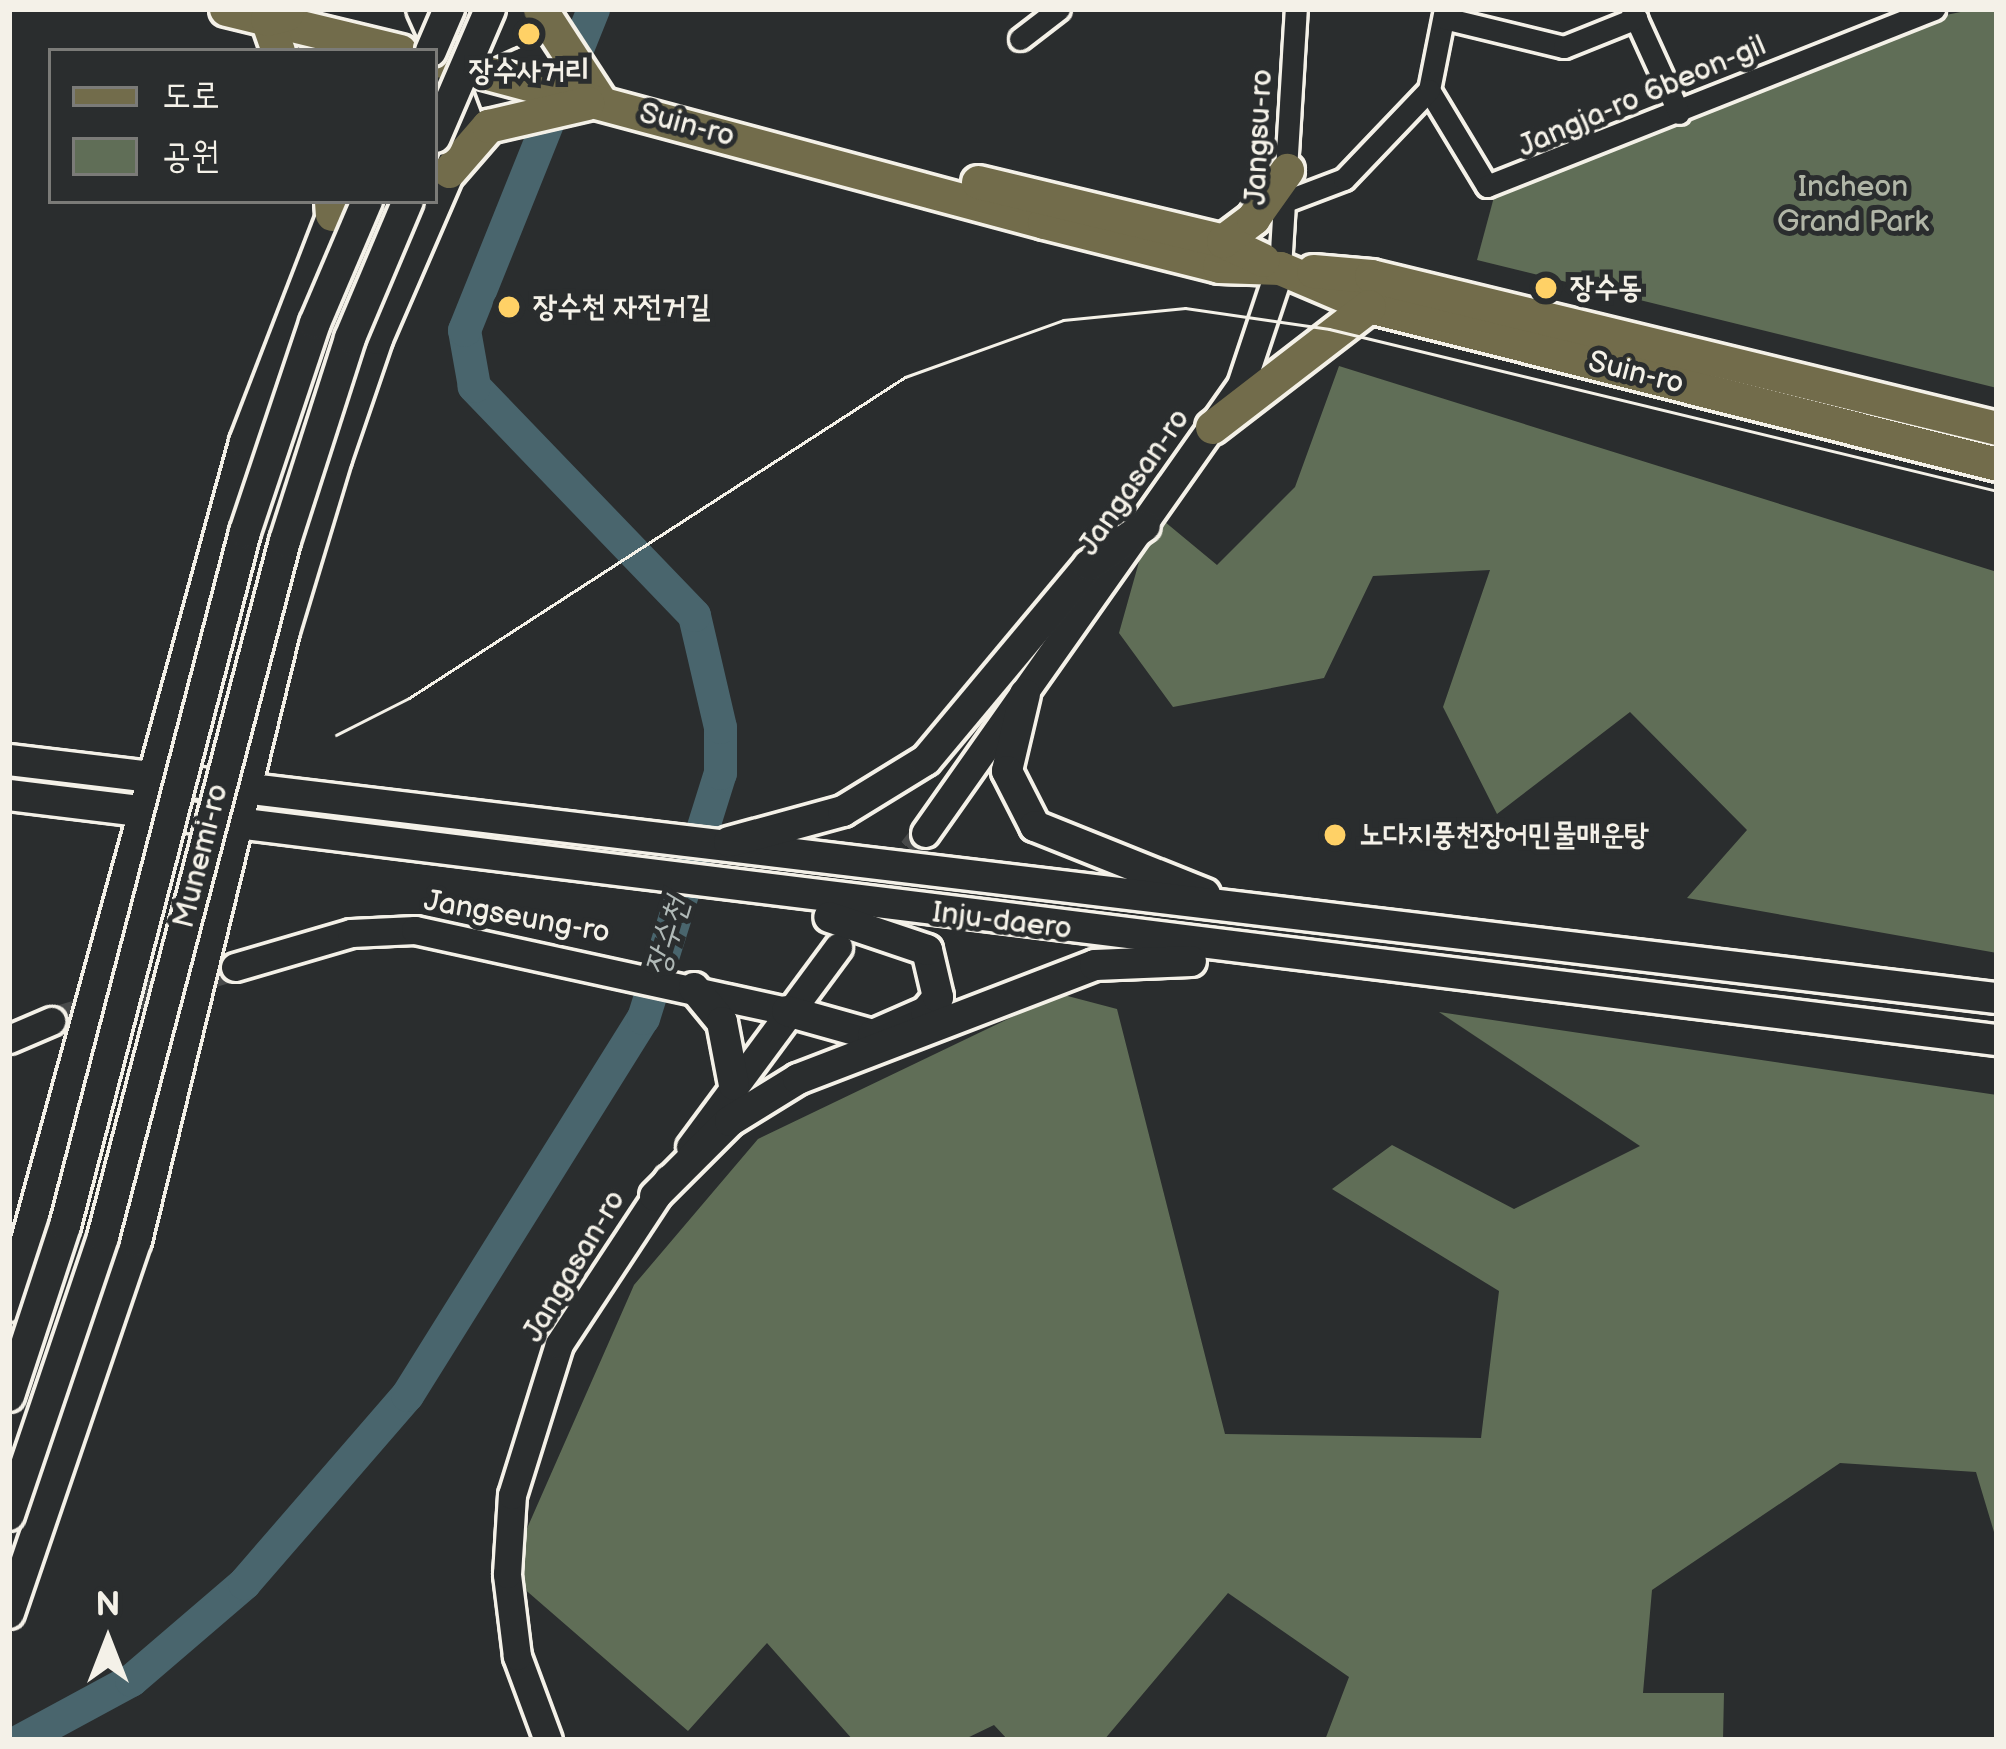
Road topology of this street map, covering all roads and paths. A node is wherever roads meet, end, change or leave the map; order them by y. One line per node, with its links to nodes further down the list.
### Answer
1 (226, 9): 13 (main road)
2 (305, 9): 13 (main road)
3 (422, 9): 16 (main road)
4 (449, 9): 17 (main road, bridge)
5 (490, 9): 24 (main road, bridge)
6 (520, 9): 18 (main road)
7 (540, 9): 22 (main road)
8 (1059, 9): 14 (street)
9 (1296, 9): 26 (street, Jangsu-ro)
10 (1934, 9): 23 (street, Jangja-ro 6beon-gil)
11 (1445, 13): 12 (street); 21 (street)
12 (1634, 14): 23 (street)
13 (273, 35): 15 (main road)
14 (1020, 39)
15 (376, 48)
16 (433, 48)
17 (438, 52)
18 (438, 59)
19 (438, 60): 22 (main road)
20 (438, 64): 25 (main road)
21 (1429, 90): 23 (street, Jangja-ro 6beon-gil); 26 (street)
22 (609, 104): 25 (main road); 32 (main road, Suin-ro); 33 (main road, Suin-ro)
23 (1679, 113)
24 (438, 130)
25 (449, 171): 27 (main road)
26 (1286, 186): 32 (main road); 33 (street, Jangsu-ro)
27 (438, 197)
28 (366, 204): 62 (main road, Munemi-ro, bridge)
29 (407, 204): 63 (main road, Munemi-ro, bridge)
30 (435, 204): 42 (main road)
31 (334, 205): 41 (main road)
32 (1223, 242): 33 (main road, Suin-ro)
33 (1280, 268): 34 (main road, Suin-ro); 35 (street, Jangasan-ro); 36 (main road, Suin-ro)
34 (1369, 306): 35 (main road); 37 (main road, Suin-ro)
35 (1212, 427): 38 (street, Jangasan-ro)
36 (1997, 428)
37 (1997, 464)
38 (1144, 526): 39 (street, Jangasan-ro); 47 (main road)
39 (1025, 694): 46 (street, Jangasan-ro); 49 (main road)
40 (9, 760): 41 (main road)
41 (154, 776): 42 (main road); 44 (main road)
42 (247, 789): 45 (main road); 47 (main road, Inju-daero)
43 (9, 795): 44 (main road, Inju-daero)
44 (147, 810): 45 (main road, Inju-daero); 61 (main road)
45 (241, 824): 48 (main road, Inju-daero); 64 (main road)
46 (925, 833)
47 (723, 844): 49 (main road, Inju-daero)
48 (712, 887): 52 (main road, Inju-daero); 55 (main road)
49 (1226, 905): 54 (main road, Inju-daero)
50 (838, 946): 55 (street, Jangasan-ro)
51 (235, 967): 53 (street, Jangseung-ro)
52 (1383, 967): 58 (main road, Inju-daero); 60 (main road)
53 (686, 986): 55 (street, Jangseung-ro); 59 (main road)
54 (1997, 998)
55 (787, 1011): 59 (street, Jangasan-ro)
56 (51, 1021): 57 (street)
57 (9, 1039)
58 (1997, 1040)
59 (734, 1085): 60 (street, Jangasan-ro)
60 (656, 1196): 65 (street, Jangasan-ro)
61 (9, 1306)
62 (9, 1396)
63 (9, 1516)
64 (9, 1613)
65 (548, 1740)

